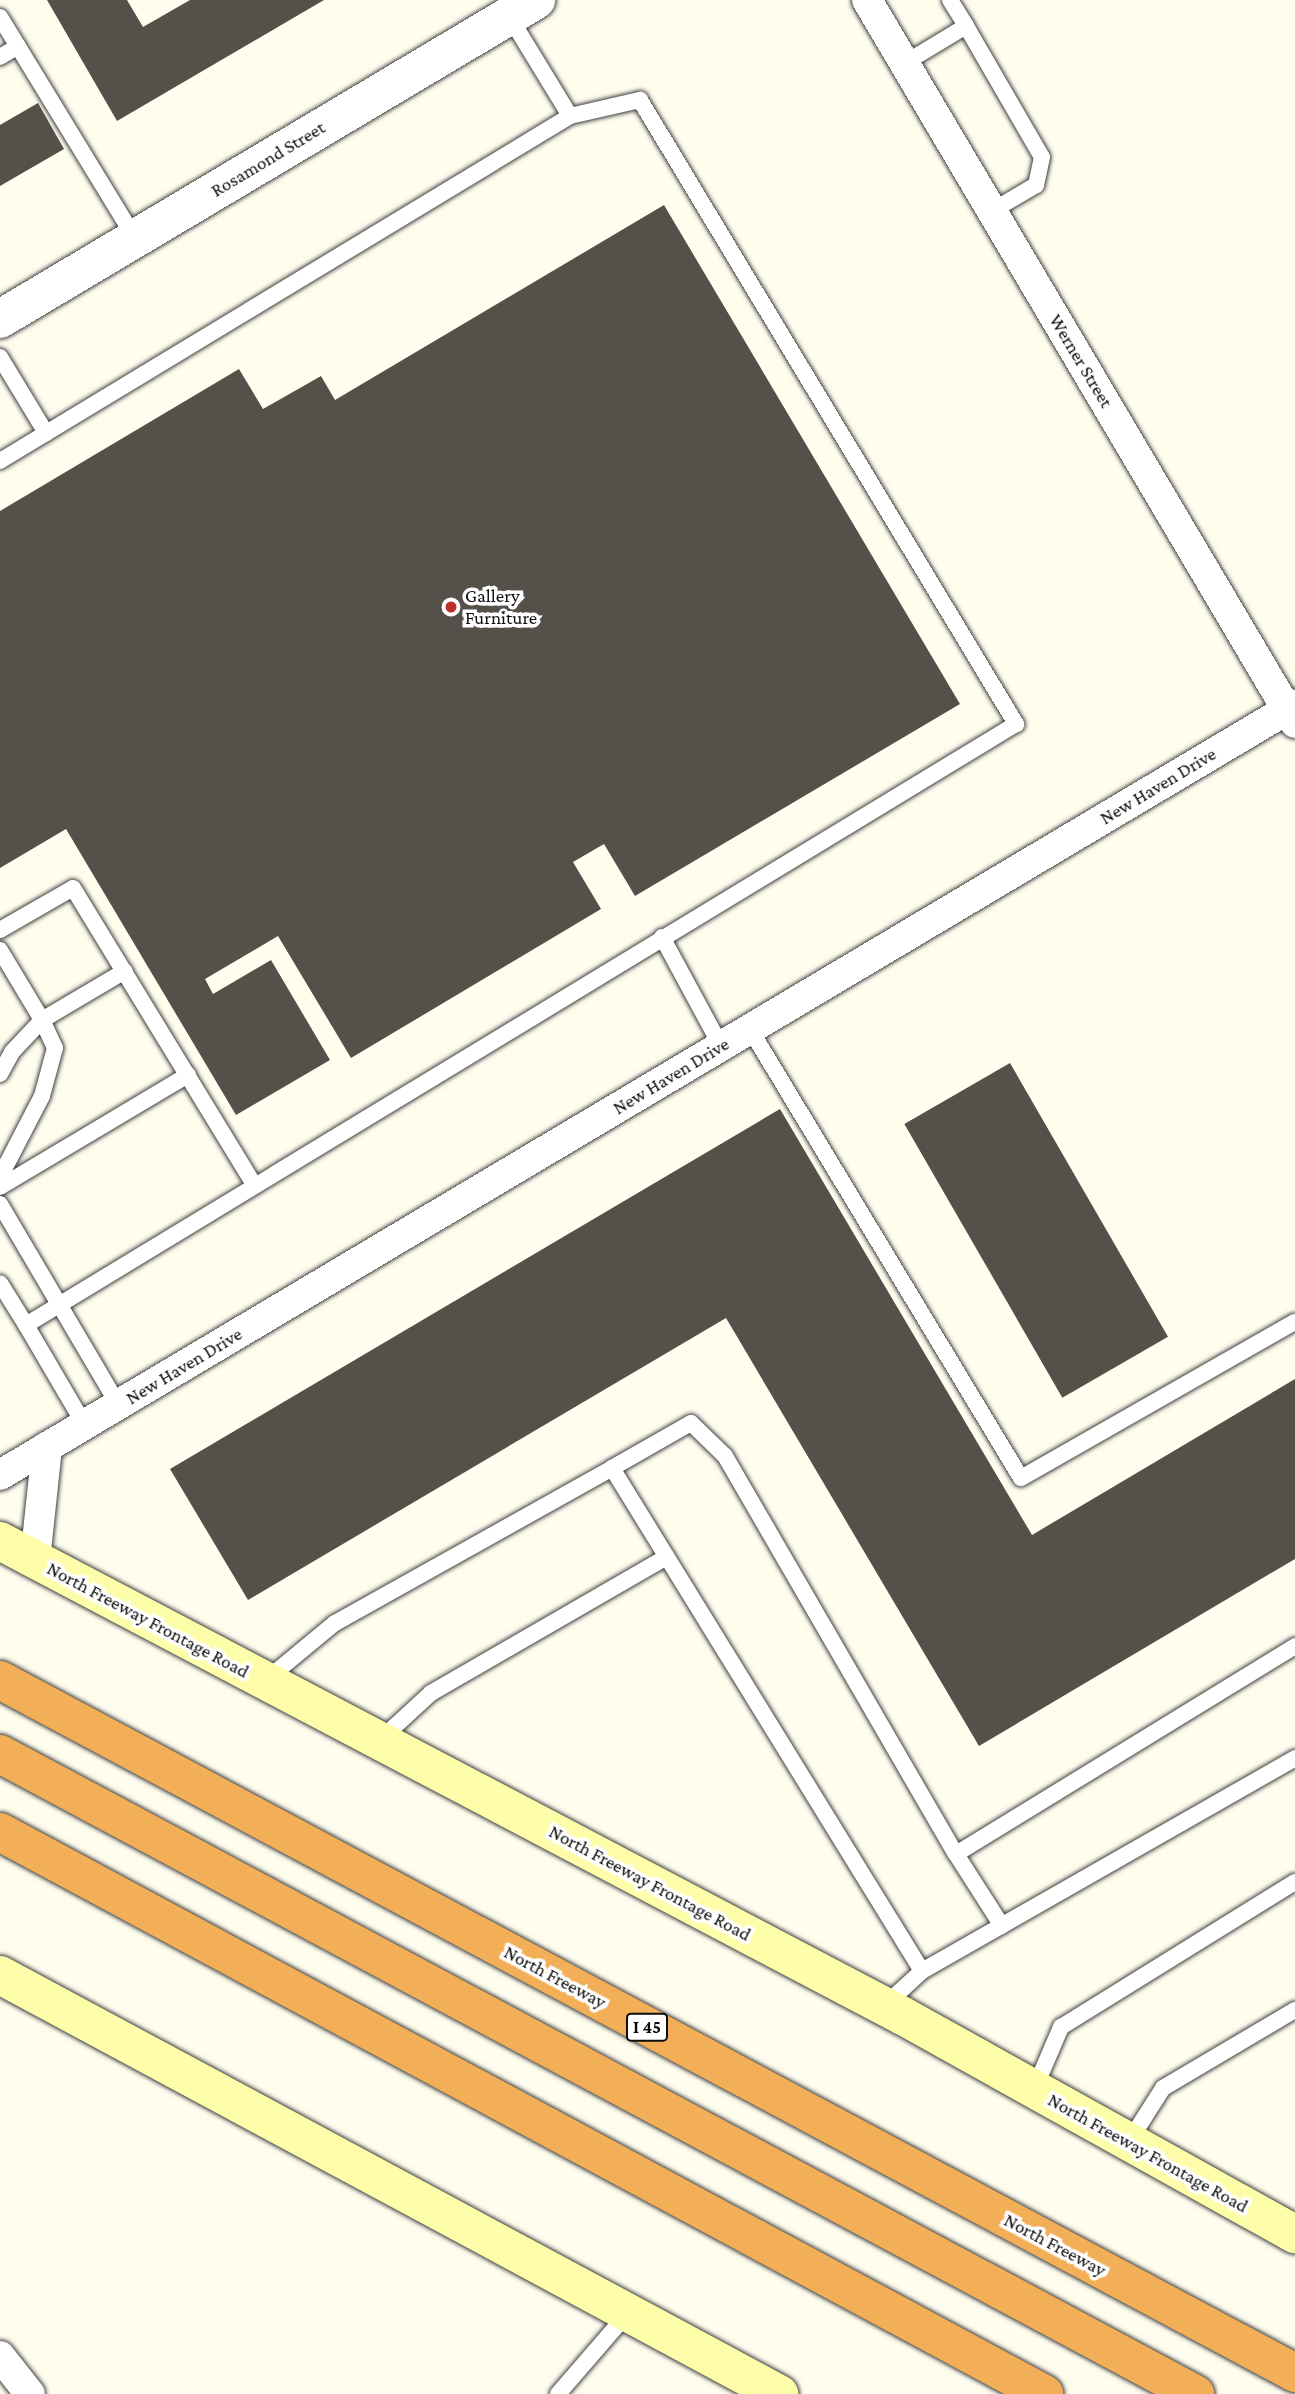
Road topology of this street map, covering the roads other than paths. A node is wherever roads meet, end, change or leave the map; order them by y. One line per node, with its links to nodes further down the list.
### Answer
1 (867, 0): 8 (street, Werner Street)
2 (950, 0): 5 (lane)
3 (522, 8): 9 (lane); 11 (street, Rosamond Street)
4 (0, 17): 6 (lane)
5 (966, 26): 8 (lane); 10 (lane)
6 (18, 46): 7 (lane); 11 (lane)
7 (0, 57)
8 (905, 63): 10 (street, Werner Street)
9 (570, 116): 14 (lane); 18 (lane)
10 (992, 211): 16 (street, Werner Street)
11 (135, 238): 12 (street, Rosamond Street)
12 (0, 319)
13 (0, 357): 14 (lane)
14 (46, 433): 15 (lane)
15 (0, 461)
16 (1292, 713): 22 (street, New Haven Drive)
17 (0, 930): 20 (lane)
18 (662, 937): 23 (lane); 27 (lane)
19 (0, 950): 21 (lane)
20 (125, 971): 21 (lane); 25 (lane)
21 (43, 1020): 24 (lane); 26 (lane)
22 (750, 1029): 23 (street, New Haven Drive); 32 (lane)
23 (721, 1046): 34 (street, New Haven Drive)
24 (0, 1074)
25 (188, 1075): 27 (lane); 28 (lane)
26 (0, 1177)
27 (254, 1184): 31 (lane)
28 (0, 1187)
29 (0, 1204): 31 (lane)
30 (0, 1283): 33 (lane)
31 (60, 1301): 33 (lane); 34 (lane)
32 (1295, 1322)
33 (26, 1325): 35 (lane)
34 (118, 1404): 35 (street, New Haven Drive)
35 (84, 1424): 36 (street, New Haven Drive)
36 (47, 1447): 38 (street, New Haven Drive); 41 (street)
37 (612, 1468): 40 (lane); 44 (lane); 49 (lane)
38 (0, 1475)
39 (0, 1541): 41 (main road, North Freeway Frontage Road)
40 (667, 1557): 45 (lane); 52 (lane)
41 (35, 1560): 44 (main road, North Freeway Frontage Road)
42 (1295, 1646): 49 (lane)
43 (0, 1680): 61 (highway, North Freeway / I 45)
44 (265, 1682): 45 (main road, North Freeway Frontage Road)
45 (378, 1741): 54 (main road, North Freeway Frontage Road)
46 (0, 1754): 66 (highway)
47 (1295, 1758): 51 (lane)
48 (0, 1832): 65 (highway)
49 (956, 1854): 51 (lane)
50 (1295, 1882): 56 (lane)
51 (1002, 1926): 52 (lane)
52 (922, 1971): 54 (lane)
53 (0, 1975): 59 (main road)
54 (884, 2006): 56 (main road, North Freeway Frontage Road)
55 (1295, 2010): 57 (lane)
56 (1034, 2090): 57 (main road, North Freeway Frontage Road)
57 (1128, 2143): 58 (main road, North Freeway Frontage Road)
58 (1295, 2234)
59 (628, 2313): 63 (lane); 64 (main road)
60 (0, 2356): 62 (street)
61 (1295, 2373)
62 (30, 2394)
63 (558, 2394)
64 (779, 2394)
65 (1044, 2394)
66 (1195, 2394)

